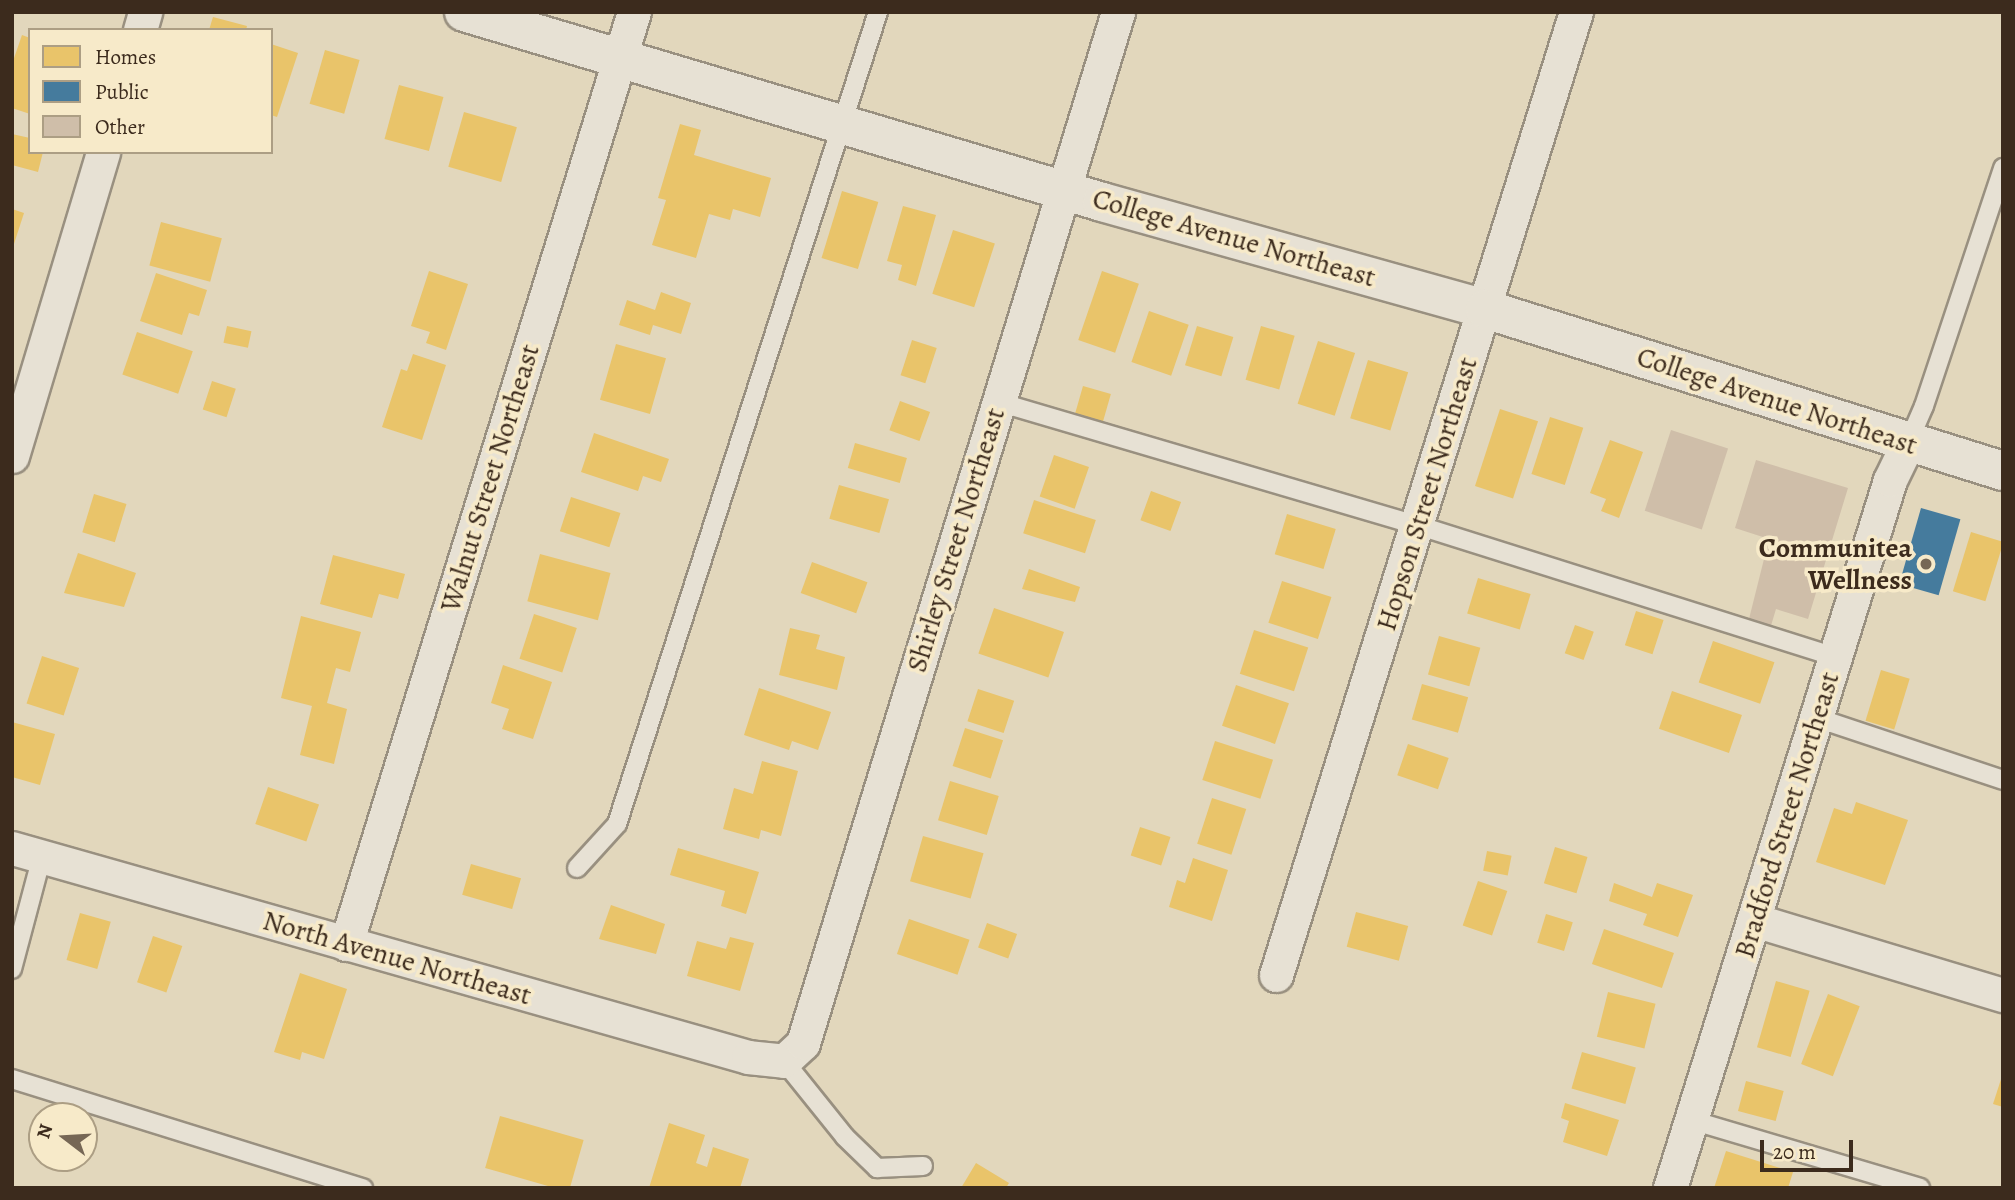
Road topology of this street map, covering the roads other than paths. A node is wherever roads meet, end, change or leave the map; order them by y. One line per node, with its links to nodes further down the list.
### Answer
1 (464, 12): 6 (main road, College Avenue Northeast)
2 (634, 12): 6 (street, Walnut Street Northeast)
3 (878, 12): 7 (lane)
4 (1118, 12): 10 (street, Shirley Street Northeast)
5 (1576, 12): 11 (street, Hopson Street Northeast)
6 (620, 58): 7 (main road, College Avenue Northeast); 23 (street, Walnut Street Northeast)
7 (844, 125): 10 (main road, College Avenue Northeast); 21 (lane)
8 (102, 154): 14 (street)
9 (2003, 168): 13 (lane)
10 (1062, 190): 11 (main road, College Avenue Northeast); 12 (street, Shirley Street Northeast)
11 (1485, 309): 13 (main road, College Avenue Northeast); 16 (street, Hopson Street Northeast)
12 (998, 402): 16 (lane); 27 (street, Shirley Street Northeast)
13 (1908, 443): 15 (main road, College Avenue Northeast); 17 (street, Bradford Street Northeast)
14 (12, 456)
15 (2003, 471)
16 (1417, 525): 17 (lane); 25 (street, Hopson Street Northeast)
17 (1836, 657): 18 (street, Bradford Street Northeast)
18 (1817, 718): 19 (lane); 22 (street, Bradford Street Northeast)
19 (2003, 779)
20 (27, 852): 23 (street, North Avenue Northeast); 24 (lane)
21 (577, 868)
22 (1754, 920): 26 (street); 29 (street, Bradford Street Northeast)
23 (346, 944): 27 (street, North Avenue Northeast)
24 (12, 969)
25 (1276, 975)
26 (2003, 995)
27 (784, 1061): 30 (lane)
28 (12, 1079): 31 (lane)
29 (1691, 1121): 32 (street, Bradford Street Northeast); 33 (lane)
30 (923, 1166)
31 (363, 1188)
32 (1670, 1188)
33 (1920, 1188)

